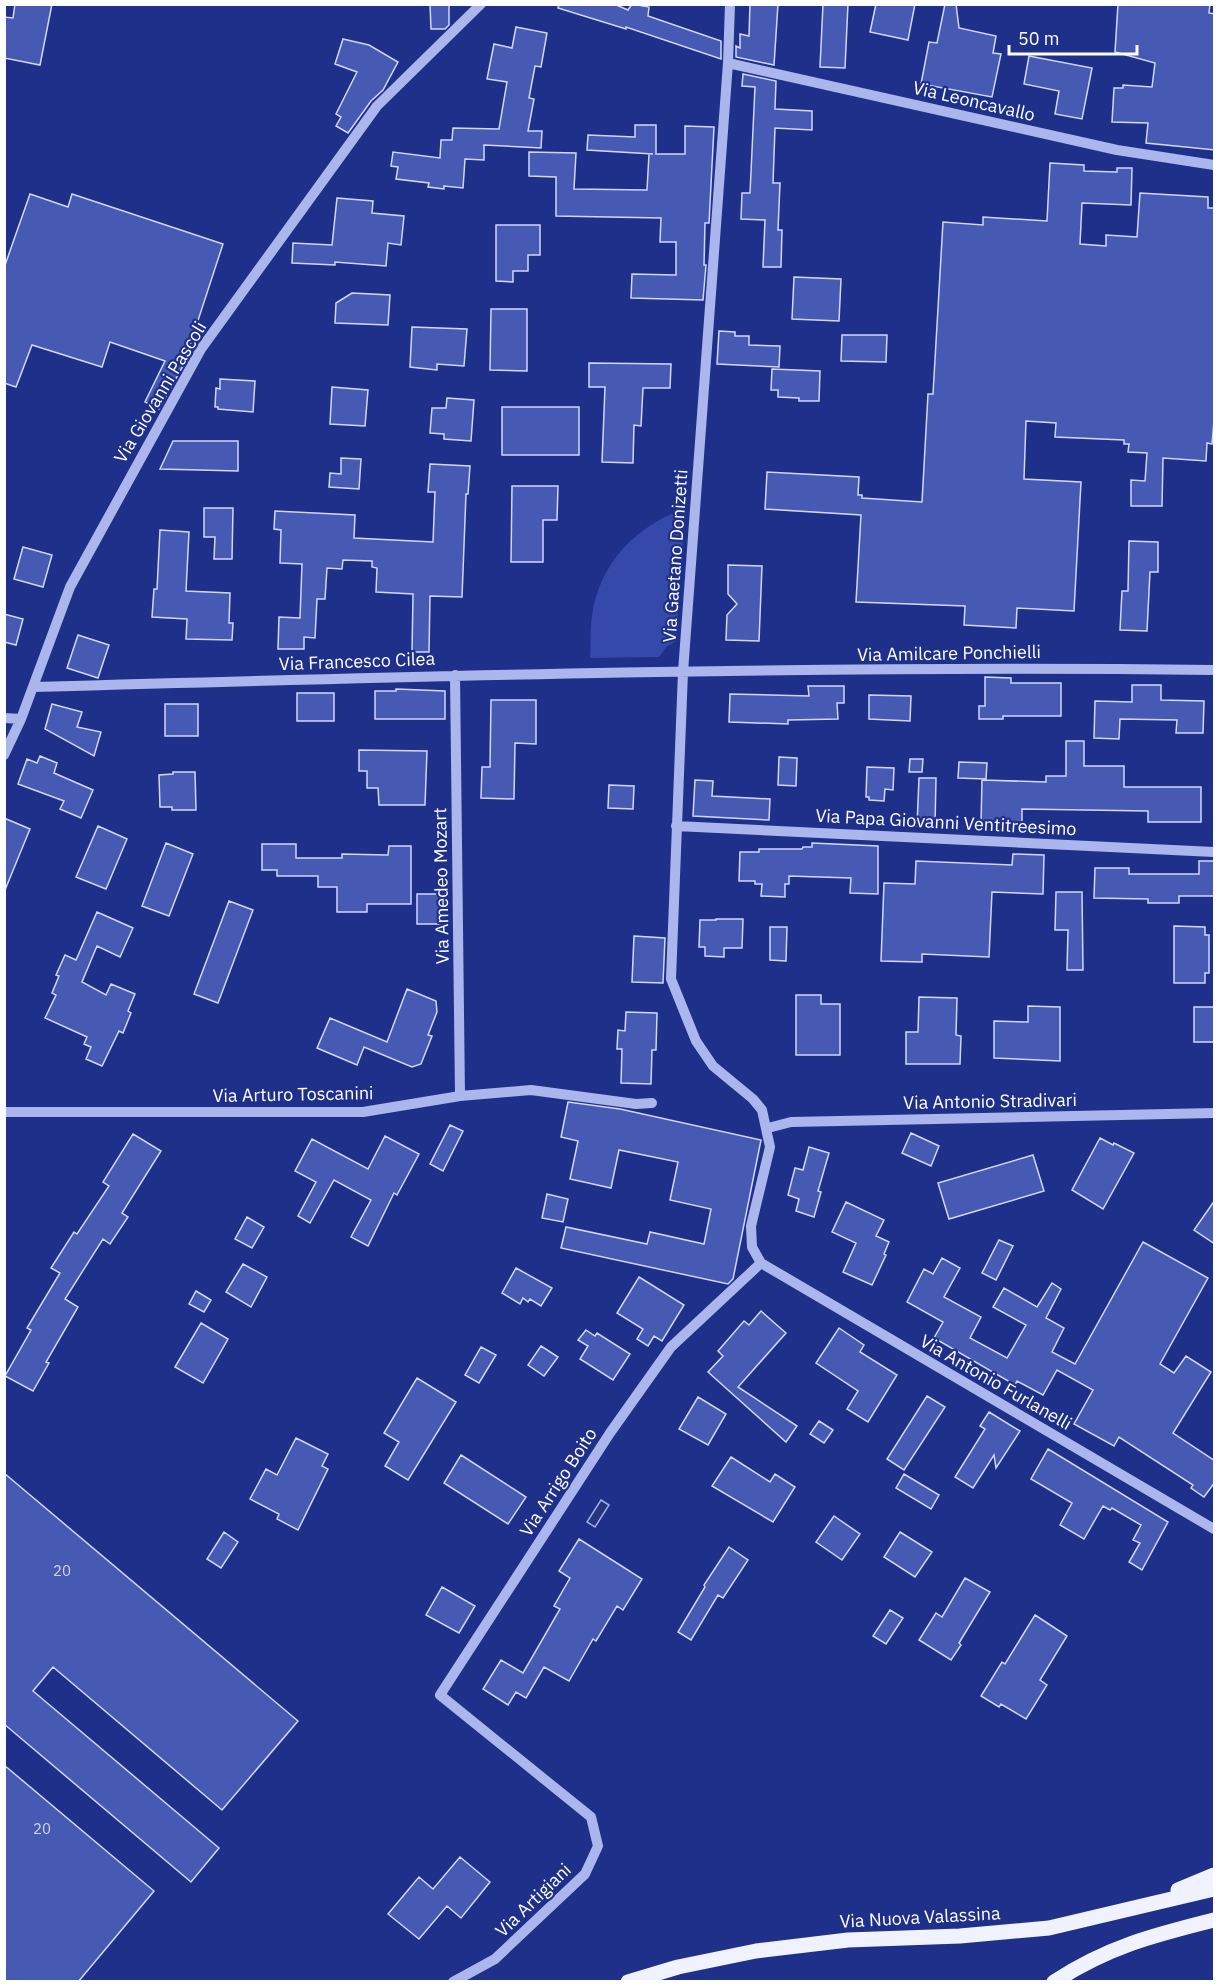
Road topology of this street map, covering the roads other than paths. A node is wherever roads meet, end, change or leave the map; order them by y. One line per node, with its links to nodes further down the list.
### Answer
1 (481, 4): 8 (street, Via Giovanni Pascoli)
2 (730, 4): 3 (street, Via Gaetano Donizetti)
3 (728, 63): 4 (street, Via Leoncavallo); 6 (street, Via Gaetano Donizetti)
4 (1215, 165)
5 (1215, 670): 6 (street, Via Amilcare Ponchielli)
6 (683, 672): 7 (street, Via Francesco Cilea); 12 (street, Via Gaetano Donizetti)
7 (455, 675): 8 (street, Via Francesco Cilea); 14 (street, Via Amedeo Mozart)
8 (33, 687): 10 (street, Via Giovanni Pascoli)
9 (4, 718): 10 (street)
10 (21, 719): 11 (street, Via Giovanni Pascoli)
11 (4, 755)
12 (676, 826): 13 (street, Via Papa Giovanni Ventitreesimo); 18 (street, Via Gaetano Donizetti)
13 (1215, 852)
14 (460, 1096): 15 (street, Via Arturo Toscanini); 16 (street, Via Arturo Toscanini)
15 (652, 1103)
16 (4, 1112)
17 (1215, 1113): 18 (street, Via Antonio Stradivari)
18 (768, 1128): 19 (street)
19 (761, 1263): 20 (street, Via Antonio Furlanelli); 21 (street, Via Arrigo Boito)
20 (1215, 1528)
21 (591, 1817): 26 (street, Via Artigiani)
22 (1215, 1875): 24 (main road)
23 (1215, 1889): 24 (main road, Via Nuova Valassina)
24 (1138, 1906): 27 (main road, Via Nuova Valassina)
25 (1215, 1920): 28 (main road)
26 (453, 1982)
27 (628, 1982)
28 (1054, 1982)

